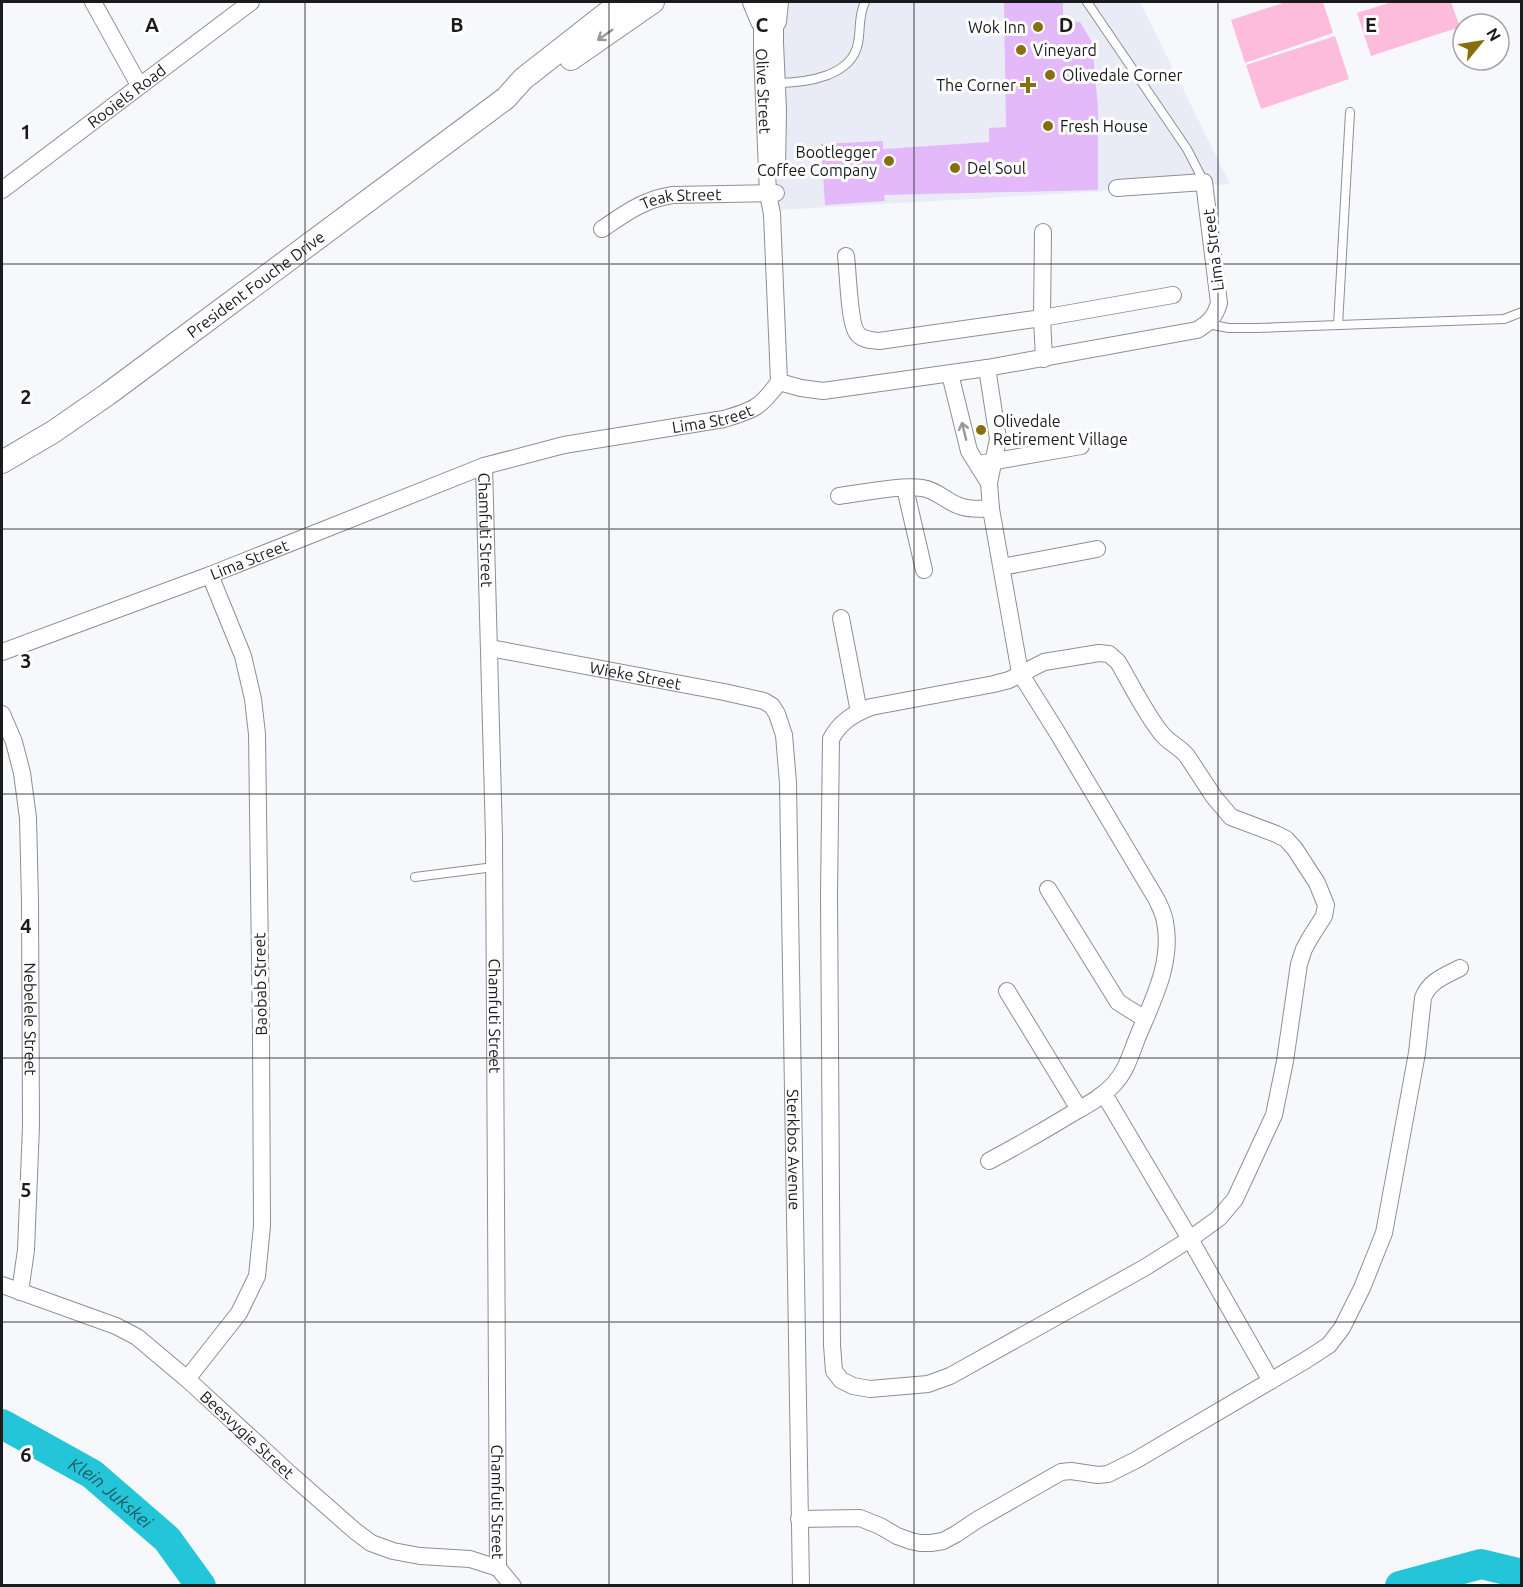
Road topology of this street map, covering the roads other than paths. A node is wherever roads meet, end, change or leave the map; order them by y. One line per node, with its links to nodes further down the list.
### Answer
1 (93, 2): 9 (street)
2 (251, 2): 9 (street, Rooiels Road)
3 (621, 2): 10 (street, President Fouche Drive)
4 (653, 2): 10 (street, President Fouche Drive, one-way to 10)
5 (865, 2): 8 (lane)
6 (1087, 2): 12 (lane)
7 (768, 8): 8 (street, Olive Street); 15 (street, Olive Street)
8 (777, 84): 15 (street, Olive Street)
9 (139, 85): 14 (street, Rooiels Road)
10 (506, 98): 30 (street, President Fouche Drive)
11 (1350, 112): 23 (lane)
12 (1204, 182): 13 (street); 22 (street, Lima Street)
13 (1117, 188)
14 (2, 190)
15 (772, 193): 16 (street, Teak Street); 27 (street, Olive Street)
16 (602, 229)
17 (1043, 232): 21 (street)
18 (846, 256): 21 (street)
19 (1173, 295): 21 (street)
20 (1521, 312): 23 (lane)
21 (1042, 318): 24 (street)
22 (1208, 324): 23 (lane); 24 (street)
23 (1338, 325)
24 (1044, 359): 25 (street)
25 (987, 368): 26 (street); 29 (street)
26 (950, 374): 27 (street); 31 (street, one-way to 26)
27 (779, 382): 32 (street, Lima Street)
28 (1081, 446): 29 (street)
29 (994, 461): 31 (street); 33 (street)
30 (2, 462)
31 (977, 465): 33 (street)
32 (484, 466): 40 (street, Lima Street); 42 (street, Chamfuti Street)
33 (989, 483): 36 (street)
34 (905, 488): 35 (street); 36 (street); 39 (street)
35 (839, 496)
36 (991, 509): 38 (street)
37 (1097, 549): 38 (street)
38 (1002, 567): 44 (street)
39 (924, 570)
40 (210, 575): 43 (street, Lima Street); 60 (street, Baobab Street)
41 (841, 618): 45 (street)
42 (490, 648): 47 (street, Wieke Street); 48 (street, Chamfuti Street)
43 (2, 652)
44 (1020, 674): 45 (street); 53 (street); 57 (street)
45 (859, 712): 57 (street)
46 (2, 714): 59 (street, Nebelele Street)
47 (777, 714): 62 (street, Sterkbos Avenue)
48 (495, 867): 49 (lane); 63 (street, Chamfuti Street)
49 (415, 877)
50 (1048, 889): 53 (street)
51 (1460, 968): 61 (street)
52 (1007, 991): 55 (street)
53 (1146, 1019): 54 (street)
54 (1104, 1094): 55 (street); 57 (street)
55 (1079, 1110): 56 (street)
56 (989, 1161)
57 (1190, 1239): 61 (street)
58 (2, 1285): 59 (street, Beesvygie Street)
59 (20, 1292): 60 (street, Beesvygie Street)
60 (187, 1379): 63 (street, Beesvygie Street)
61 (1271, 1382): 62 (street)
62 (799, 1519): 65 (street, Sterkbos Avenue)
63 (498, 1568): 64 (street)
64 (513, 1586)
65 (801, 1586)

